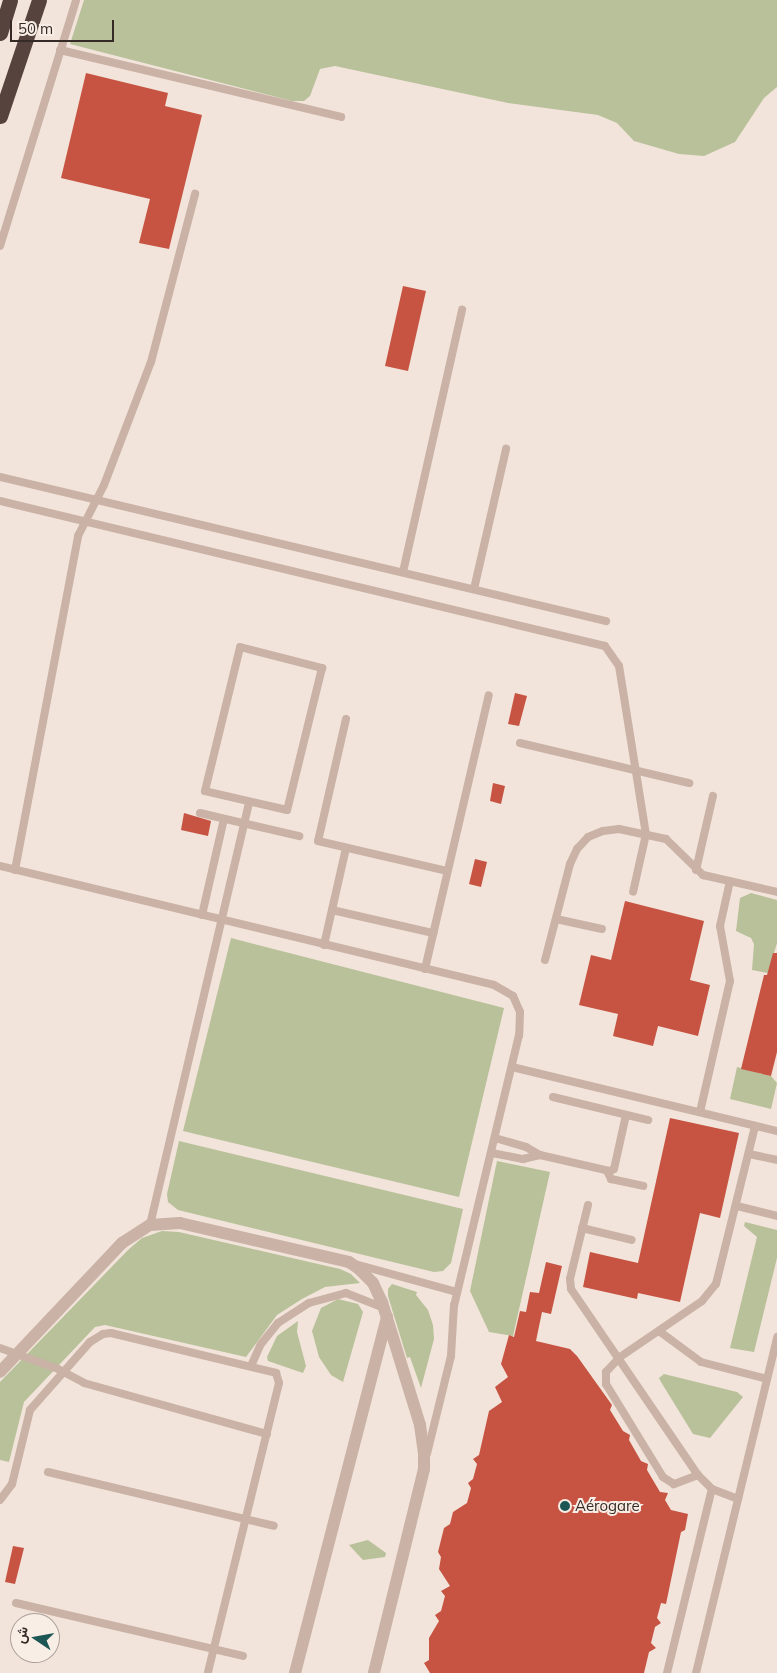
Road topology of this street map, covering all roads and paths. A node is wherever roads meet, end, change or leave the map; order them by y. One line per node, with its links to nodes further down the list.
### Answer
1 (10, 0): 4 (highway)
2 (39, 0): 6 (highway)
3 (76, 0): 5 (lane)
4 (0, 33)
5 (60, 50): 7 (lane); 9 (lane)
6 (0, 116)
7 (341, 117)
8 (195, 194): 13 (lane)
9 (0, 246)
10 (462, 310): 16 (lane)
11 (506, 449): 17 (lane)
12 (0, 477): 13 (lane)
13 (98, 500): 15 (lane); 16 (lane)
14 (0, 501): 15 (lane)
15 (85, 522): 22 (lane); 33 (lane)
16 (402, 572): 17 (lane)
17 (474, 589): 18 (lane)
18 (606, 621)
19 (488, 695): 35 (lane)
20 (346, 719): 31 (lane)
21 (520, 742): 22 (lane)
22 (636, 770): 23 (lane); 29 (lane)
23 (689, 783)
24 (713, 796): 34 (lane)
25 (249, 802): 25 (lane); 28 (lane)
26 (200, 813): 27 (lane)
27 (224, 819): 28 (lane); 40 (lane)
28 (244, 823): 30 (lane); 42 (lane)
29 (646, 834): 34 (lane); 37 (lane); 41 (lane)
30 (299, 836)
31 (346, 848): 35 (lane); 39 (lane)
32 (0, 866): 33 (lane)
33 (16, 870): 40 (lane)
34 (696, 870): 36 (lane)
35 (447, 871): 44 (lane)
36 (730, 881): 38 (lane); 50 (lane)
37 (633, 892)
38 (777, 892)
39 (332, 910): 44 (lane); 45 (lane)
40 (202, 915): 42 (lane)
41 (556, 918): 43 (lane); 46 (lane)
42 (222, 920): 45 (lane); 65 (lane)
43 (602, 929)
44 (433, 933): 47 (lane)
45 (324, 945): 47 (lane)
46 (545, 960)
47 (425, 969): 48 (lane)
48 (512, 1067): 50 (lane); 55 (lane)
49 (553, 1097): 51 (lane)
50 (700, 1112): 53 (lane)
51 (626, 1115): 52 (lane); 60 (lane)
52 (648, 1120)
53 (755, 1126): 54 (lane); 57 (lane)
54 (777, 1132)
55 (495, 1138): 56 (lane); 58 (lane)
56 (492, 1152): 58 (lane); 69 (lane)
57 (748, 1154): 59 (lane); 63 (lane)
58 (540, 1155): 60 (lane)
59 (777, 1160)
60 (608, 1171): 61 (lane)
61 (643, 1186)
62 (588, 1205): 66 (lane)
63 (737, 1206): 64 (lane); 71 (lane)
64 (777, 1216)
65 (150, 1225): 68 (street); 74 (street)
66 (582, 1228): 67 (lane); 75 (lane)
67 (632, 1240)
68 (349, 1262): 69 (lane); 70 (street)
69 (457, 1292): 81 (lane)
70 (386, 1313): 76 (lane); 81 (street); 93 (street)
71 (658, 1331): 75 (lane); 79 (lane)
72 (777, 1336): 79 (lane)
73 (0, 1348): 74 (lane)
74 (17, 1354): 77 (street); 78 (lane)
75 (620, 1357): 83 (lane); 83 (lane)
76 (251, 1366): 78 (lane); 80 (lane)
77 (0, 1372)
78 (67, 1374): 80 (lane); 86 (lane)
79 (767, 1379): 85 (lane)
80 (267, 1434): 87 (lane)
81 (424, 1468): 94 (street)
82 (48, 1472): 87 (lane)
83 (698, 1475): 84 (lane)
84 (712, 1490): 85 (lane); 95 (lane)
85 (738, 1499): 96 (lane)
86 (0, 1500)
87 (246, 1519): 88 (lane); 90 (lane)
88 (274, 1526)
89 (16, 1603): 90 (lane)
90 (214, 1649): 91 (lane); 92 (lane)
91 (243, 1656)
92 (208, 1673)
93 (295, 1673)
94 (374, 1673)
95 (667, 1673)
96 (696, 1673)

